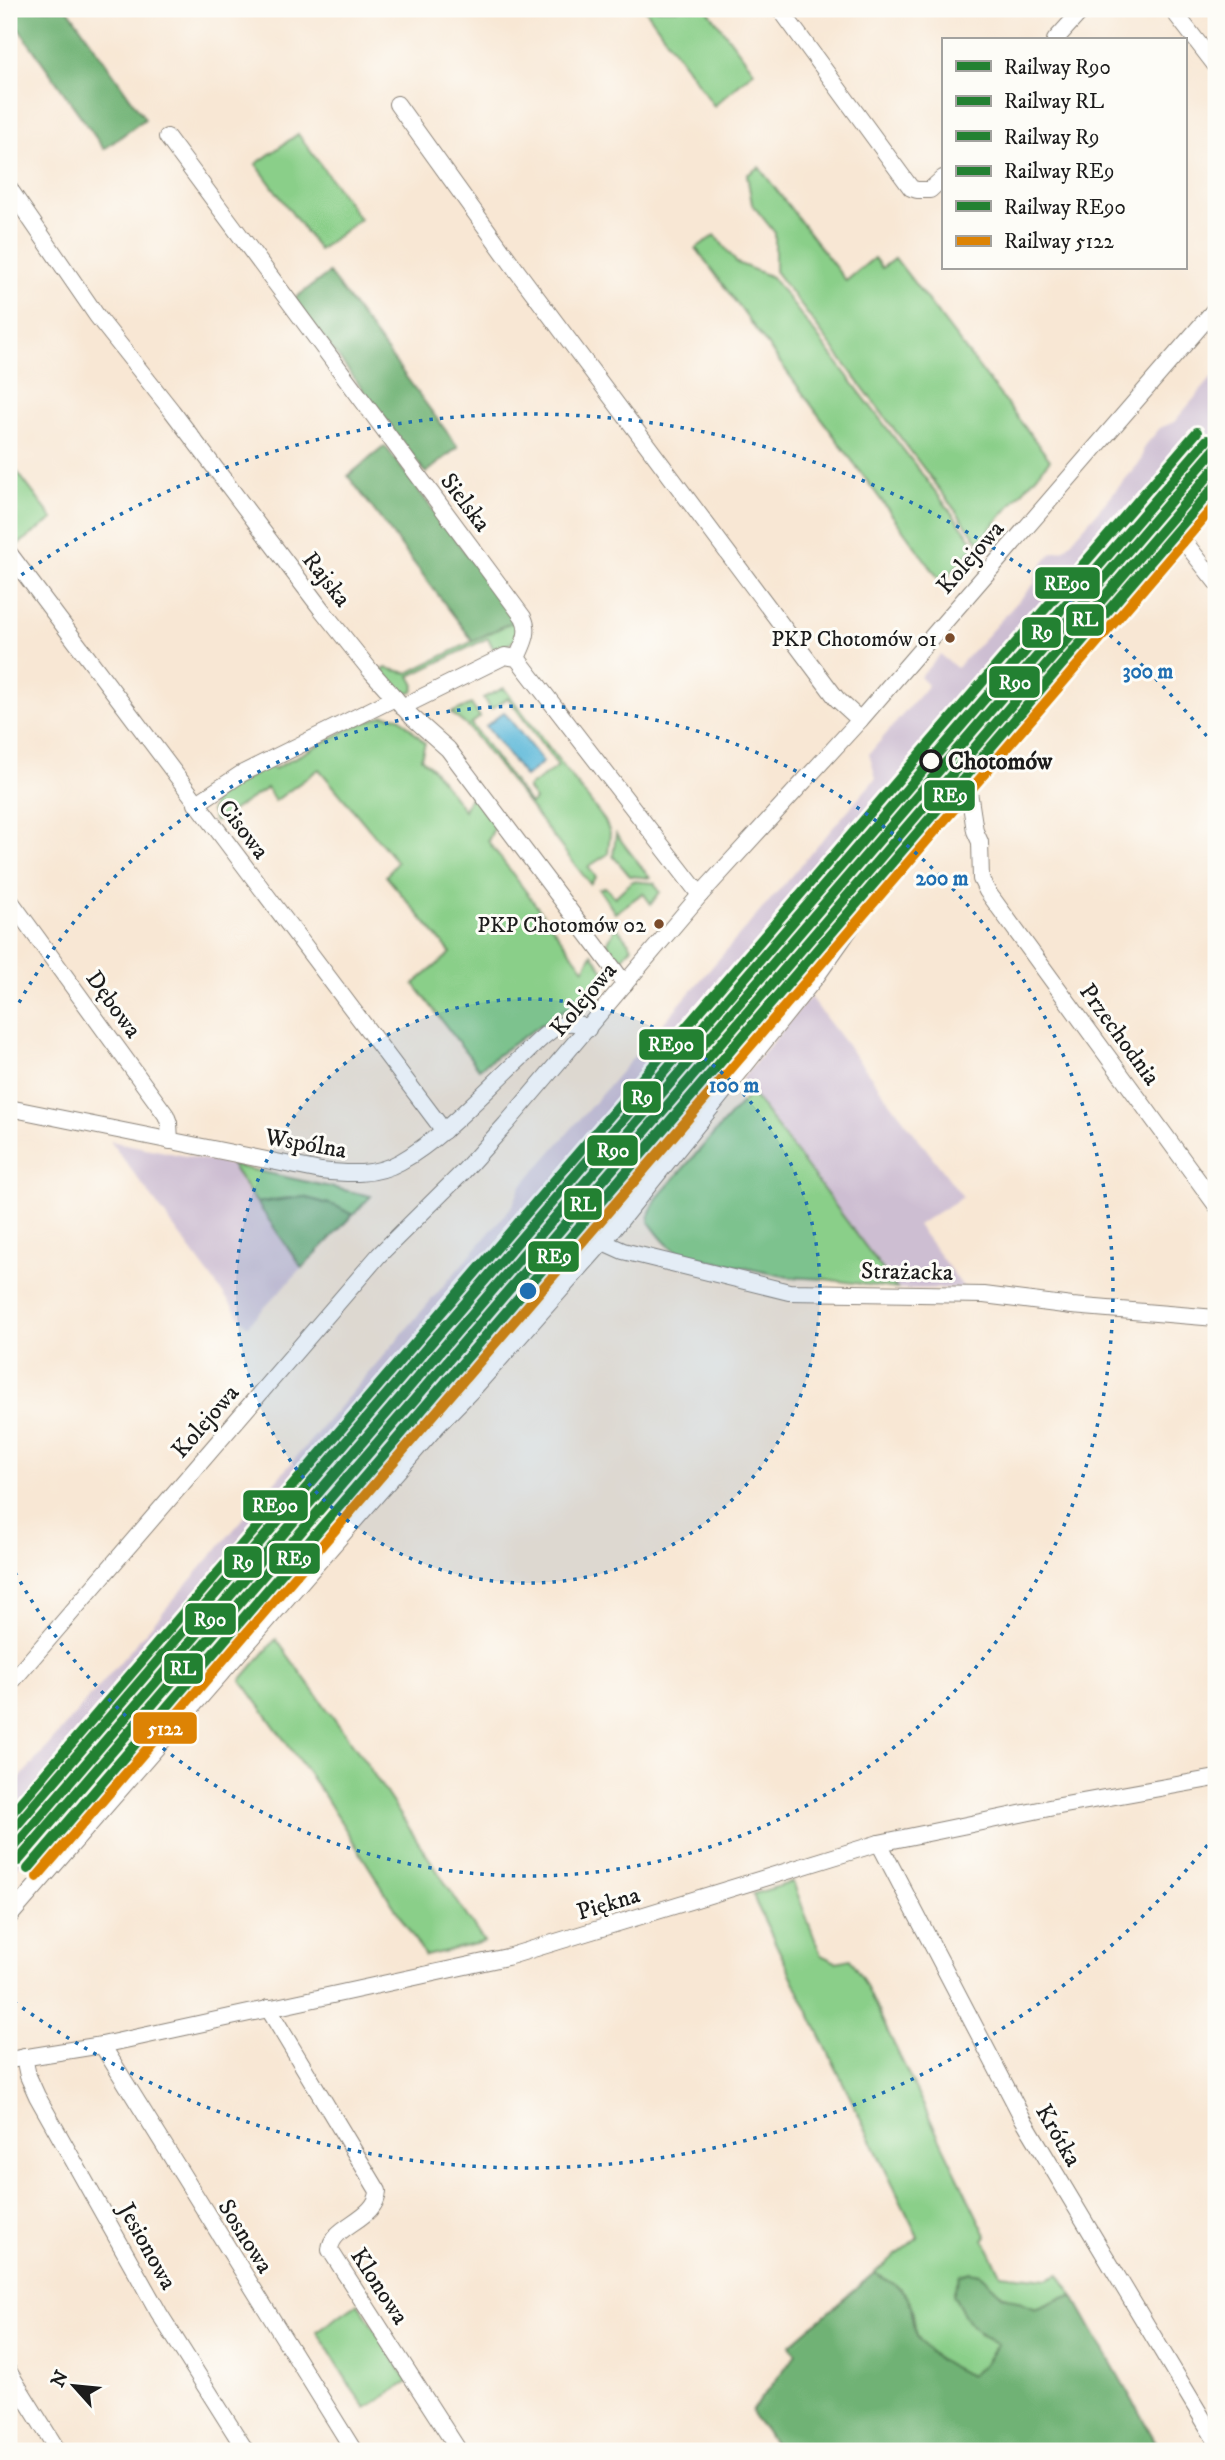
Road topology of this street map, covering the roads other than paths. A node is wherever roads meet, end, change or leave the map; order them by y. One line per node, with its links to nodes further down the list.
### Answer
1 (780, 9): 8 (street)
2 (1083, 9): 4 (street)
3 (1172, 9): 5 (street)
4 (1057, 38)
5 (1216, 65)
6 (397, 104): 17 (street)
7 (167, 137): 15 (street, Sielska)
8 (942, 179)
9 (9, 188): 16 (street, Rajska)
10 (1216, 308): 17 (street, Kolejowa)
11 (1216, 498): 12 (street)
12 (1183, 540): 14 (street); 18 (street)
13 (9, 553): 19 (street, Cisowa)
14 (1216, 582)
15 (517, 658): 16 (street); 21 (street)
16 (399, 703): 19 (street); 24 (street, Rajska)
17 (860, 720): 21 (street, Kolejowa)
18 (968, 785): 20 (street); 29 (street, Przechodnia)
19 (196, 804): 27 (street, Cisowa)
20 (901, 862)
21 (701, 895): 24 (street, Kolejowa)
22 (874, 895): 30 (street)
23 (9, 899): 28 (street, Dębowa)
24 (625, 984): 25 (street, Kolejowa)
25 (588, 1028): 27 (street, Wspólna); 32 (street, Kolejowa)
26 (9, 1108): 28 (street, Wspólna)
27 (444, 1131): 28 (street, Wspólna)
28 (170, 1141)
29 (1216, 1205)
30 (603, 1242): 31 (street, Strażacka); 35 (street)
31 (1216, 1318)
32 (9, 1685)
33 (1216, 1778): 34 (street, Piękna)
34 (879, 1843): 36 (street, Piękna); 40 (street, Krótka)
35 (9, 1917)
36 (268, 2008): 37 (street, Piękna); 44 (street, Klonowa)
37 (102, 2045): 38 (street, Piękna); 43 (street, Sosnowa)
38 (16, 2058): 42 (street, Jesionowa)
39 (9, 2372): 41 (street)
40 (1216, 2441)
41 (58, 2451)
42 (246, 2451)
43 (354, 2451)
44 (459, 2451)

